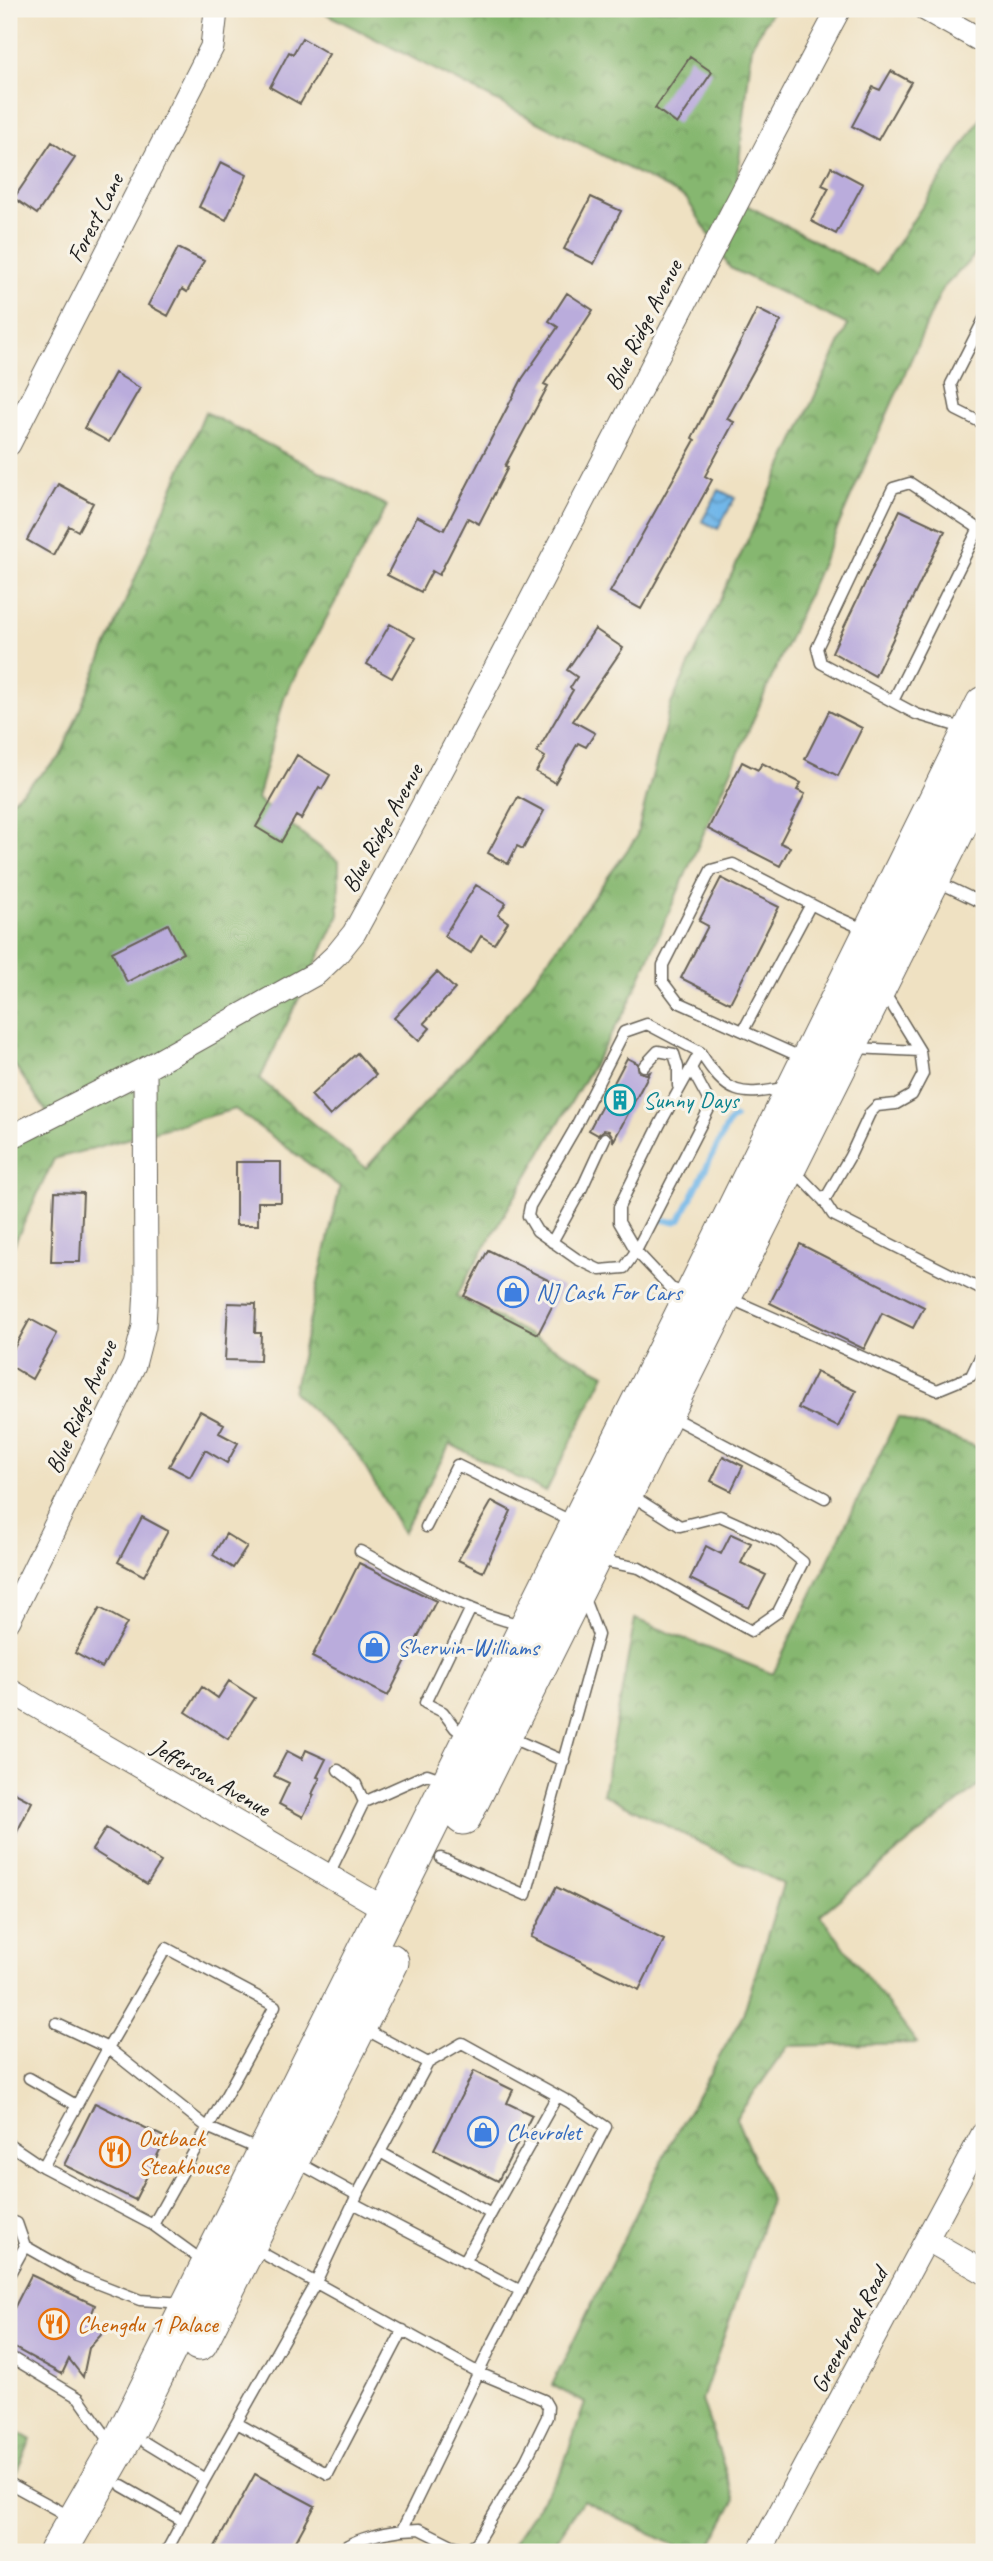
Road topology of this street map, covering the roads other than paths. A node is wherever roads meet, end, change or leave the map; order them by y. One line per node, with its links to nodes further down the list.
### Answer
1 (839, 9): 23 (street, Blue Ridge Avenue)
2 (925, 9): 4 (street)
3 (216, 11): 7 (street, Forest Lane)
4 (984, 42)
5 (984, 320): 6 (lane)
6 (984, 424)
7 (9, 444)
8 (981, 530): 9 (lane); 9 (lane)
9 (893, 701): 10 (lane)
10 (978, 718): 15 (highway)
11 (981, 787): 12 (highway)
12 (932, 879): 14 (lane); 16 (highway)
13 (811, 904): 15 (lane); 17 (lane); 17 (lane)
14 (984, 904)
15 (872, 932): 24 (highway)
16 (879, 984): 18 (highway); 19 (lane)
17 (744, 1029): 24 (lane)
18 (848, 1048): 19 (lane); 28 (highway)
19 (920, 1051): 29 (lane)
20 (701, 1052): 22 (lane); 24 (lane); 30 (lane)
21 (644, 1066): 25 (lane)
22 (691, 1068): 25 (lane); 31 (lane)
23 (145, 1069): 26 (street); 43 (street, Blue Ridge Avenue)
24 (803, 1072): 33 (highway)
25 (678, 1089): 31 (lane)
26 (9, 1138)
27 (605, 1138): 30 (lane)
28 (789, 1165): 29 (lane); 33 (highway)
29 (824, 1201): 32 (lane)
30 (552, 1242): 31 (lane)
31 (636, 1251): 33 (lane)
32 (984, 1291)
33 (708, 1296): 34 (lane); 35 (highway); 38 (highway)
34 (984, 1349)
35 (665, 1413): 36 (highway); 37 (lane)
36 (625, 1492): 41 (highway); 41 (lane)
37 (825, 1498)
38 (579, 1525): 39 (lane); 44 (highway)
39 (426, 1527)
40 (360, 1551): 42 (lane)
41 (585, 1572): 46 (highway); 47 (lane)
42 (471, 1608): 44 (lane); 46 (lane)
43 (9, 1620)
44 (528, 1626): 46 (highway)
45 (9, 1690): 52 (street, Jefferson Avenue)
46 (487, 1738): 47 (lane); 49 (highway); 51 (highway)
47 (564, 1761): 51 (lane)
48 (338, 1770): 50 (lane)
49 (451, 1782): 50 (lane); 53 (highway)
50 (364, 1802): 52 (lane)
51 (442, 1858): 55 (highway)
52 (328, 1876): 53 (street, Jefferson Avenue)
53 (387, 1910): 65 (highway)
54 (57, 2024): 56 (lane)
55 (358, 2026): 57 (lane); 65 (highway)
56 (107, 2048): 60 (lane); 61 (lane); 61 (lane)
57 (428, 2063): 59 (lane); 64 (lane)
58 (29, 2078): 60 (lane)
59 (557, 2096): 68 (lane); 79 (lane)
60 (76, 2105): 66 (lane)
61 (207, 2127): 65 (lane); 70 (lane)
62 (984, 2132): 71 (street, Greenbrook Road)
63 (9, 2144): 66 (lane)
64 (380, 2152): 67 (lane); 68 (lane)
65 (279, 2156): 67 (lane); 73 (highway); 75 (highway)
66 (43, 2167): 70 (lane)
67 (355, 2199): 74 (lane); 78 (lane)
68 (491, 2214): 74 (lane)
69 (9, 2220): 72 (lane)
70 (153, 2225): 75 (lane)
71 (928, 2239): 76 (street); 95 (street, Greenbrook Road)
72 (25, 2246): 77 (lane); 80 (lane)
73 (249, 2246): 78 (lane); 85 (highway)
74 (464, 2262): 79 (lane)
75 (209, 2265): 80 (highway)
76 (984, 2272)
77 (9, 2275)
78 (316, 2282): 81 (lane); 84 (lane)
79 (521, 2291): 83 (lane)
80 (190, 2304): 85 (highway)
81 (403, 2330): 83 (lane); 84 (lane)
82 (9, 2356): 85 (lane)
83 (479, 2373): 90 (lane); 90 (lane)
84 (237, 2423): 86 (lane)
85 (131, 2447): 86 (lane); 88 (highway); 91 (highway)
86 (205, 2479): 89 (lane)
87 (9, 2483): 91 (lane)
88 (122, 2486): 89 (lane); 91 (highway)
89 (183, 2521): 94 (lane)
90 (402, 2530): 92 (lane)
91 (81, 2536): 93 (highway)
92 (342, 2550)
93 (58, 2552)
94 (166, 2552)
95 (759, 2552)

